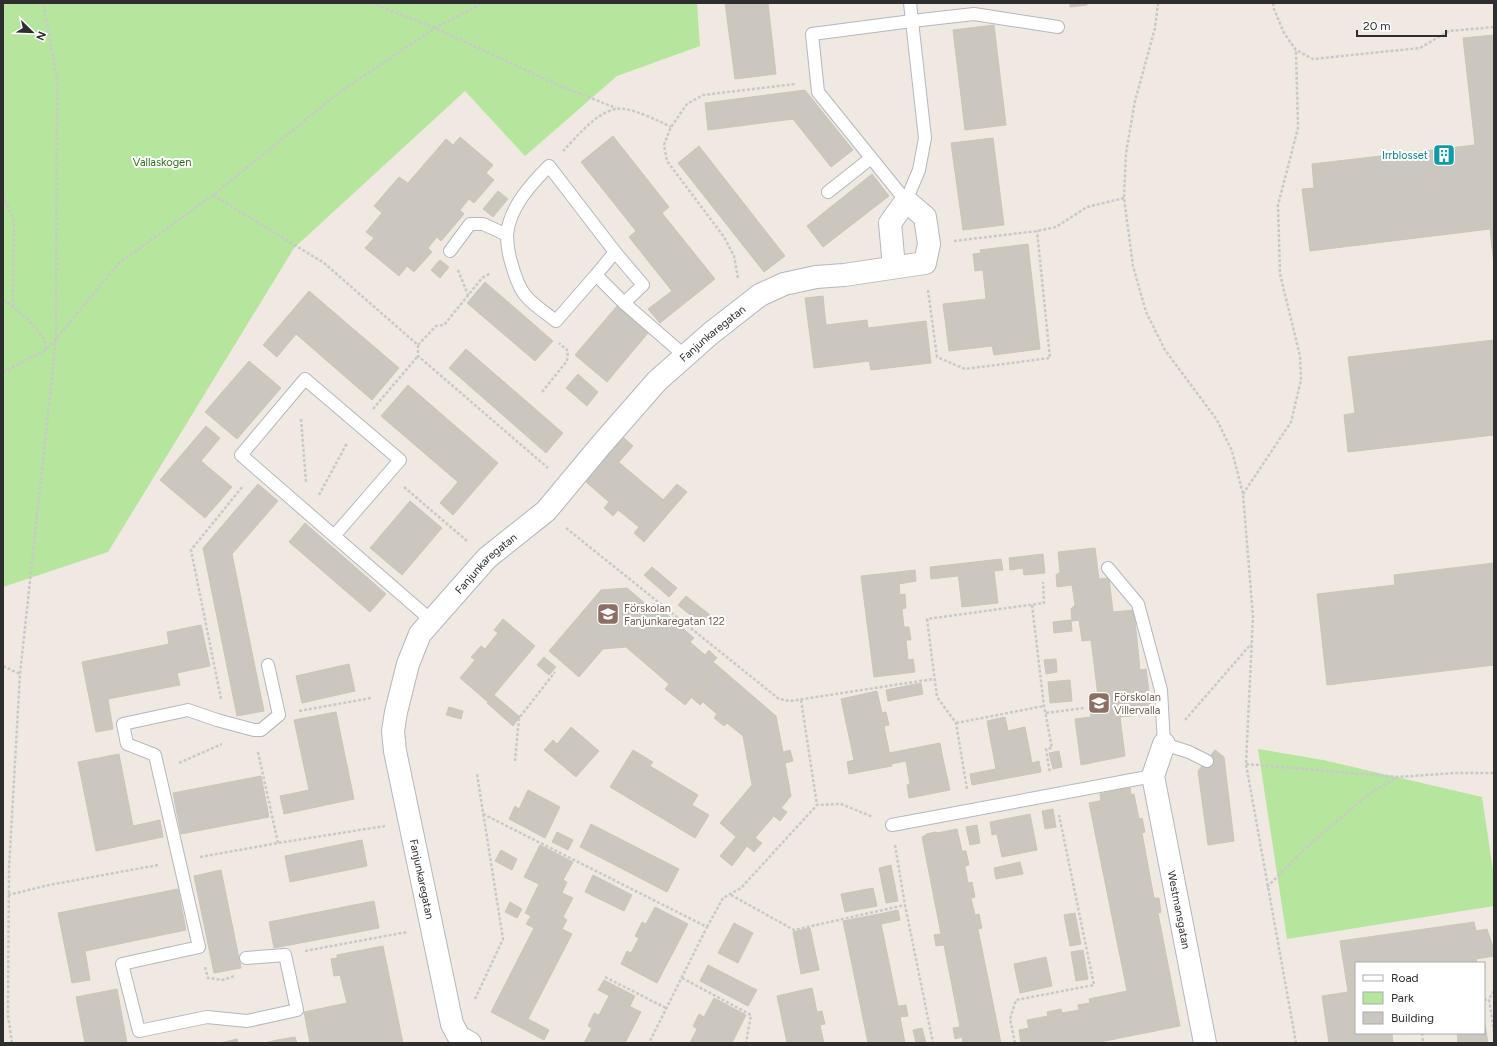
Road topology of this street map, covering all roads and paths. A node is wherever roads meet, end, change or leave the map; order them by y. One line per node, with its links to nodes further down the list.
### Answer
1 (43, 3): 36 (path)
2 (372, 3): 10 (path)
3 (483, 3): 10 (path)
4 (910, 3): 7 (lane)
5 (1158, 3): 20 (path)
6 (1273, 3): 11 (path)
7 (912, 21): 8 (lane); 12 (lane); 21 (lane)
8 (1058, 27)
9 (1494, 27): 11 (path)
10 (435, 28): 13 (path); 18 (path)
11 (1296, 50): 48 (path)
12 (817, 81): 14 (path); 15 (lane)
13 (616, 108): 14 (path); 16 (path)
14 (672, 126): 34 (path)
15 (871, 158): 17 (lane); 21 (lane)
16 (549, 166): 23 (lane); 25 (lane)
17 (828, 192)
18 (213, 195): 36 (path); 37 (path)
19 (3, 196): 33 (path)
20 (1124, 198): 22 (path); 48 (path)
21 (906, 201): 26 (street); 28 (street)
22 (1037, 231): 26 (path); 26 (path)
23 (507, 235): 24 (lane); 27 (lane)
24 (450, 251): 30 (path)
25 (616, 252): 29 (lane); 32 (lane)
26 (927, 254): 28 (street, Fanjunkaregatan)
27 (511, 262): 30 (path); 35 (lane)
28 (894, 267): 34 (street, Fanjunkaregatan)
29 (596, 275): 32 (lane); 35 (lane)
30 (468, 295): 37 (path)
31 (3, 299): 33 (path)
32 (624, 303): 40 (lane)
33 (13, 307): 38 (path)
34 (744, 308): 40 (street, Fanjunkaregatan)
35 (556, 320): 43 (path)
36 (56, 339): 38 (path); 61 (path)
37 (418, 345): 39 (path)
38 (46, 349): 41 (path)
39 (418, 356): 44 (path); 47 (path)
40 (685, 356): 47 (street, Fanjunkaregatan)
41 (3, 372)
42 (298, 387): 44 (lane); 45 (lane); 50 (path)
43 (542, 392)
44 (360, 425): 46 (lane); 50 (path)
45 (258, 469): 50 (lane); 69 (path)
46 (388, 473): 51 (lane); 52 (path)
47 (568, 484): 49 (street, Fanjunkaregatan)
48 (1242, 494): 57 (path)
49 (546, 511): 52 (street, Fanjunkaregatan); 64 (path)
50 (309, 514): 51 (lane)
51 (334, 536): 56 (lane)
52 (487, 558): 56 (street, Fanjunkaregatan)
53 (1108, 568): 72 (lane)
54 (1043, 582): 55 (path)
55 (1032, 604): 62 (path); 65 (path)
56 (432, 621): 94 (street, Fanjunkaregatan)
57 (1252, 644): 72 (path); 75 (path)
58 (268, 665): 68 (lane)
59 (3, 666): 61 (path)
60 (555, 672): 74 (path)
61 (20, 674): 91 (path)
62 (934, 678): 64 (path); 70 (path)
63 (371, 698): 68 (path)
64 (801, 700): 82 (path)
65 (1044, 706): 67 (path); 70 (path)
66 (1084, 708): 67 (path)
67 (1046, 713): 81 (path)
68 (279, 715): 71 (lane)
69 (217, 720): 71 (lane); 76 (lane)
70 (956, 722): 83 (path)
71 (254, 730): 76 (path); 87 (path)
72 (1164, 744): 73 (lane); 79 (street, Westmansgatan)
73 (1207, 760)
74 (515, 761)
75 (1246, 764): 80 (path); 89 (path)
76 (158, 772): 88 (lane)
77 (1494, 773): 80 (path)
78 (477, 774): 84 (path)
79 (1153, 776): 81 (lane); 114 (street, Westmansgatan)
80 (1398, 777): 89 (path)
81 (1055, 794): 83 (lane); 113 (path)
82 (817, 805): 85 (path); 90 (path)
83 (971, 810): 85 (lane)
84 (484, 814): 93 (path); 103 (path)
85 (892, 825): 92 (path)
86 (385, 826): 87 (path)
87 (278, 843): 88 (path)
88 (178, 861): 91 (path); 95 (lane)
89 (1267, 888): 115 (path)
90 (730, 894): 92 (path); 93 (path)
91 (8, 895): 106 (path)
92 (905, 905): 112 (path)
93 (707, 927): 99 (path)
94 (432, 928): 96 (path); 109 (street, Fanjunkaregatan)
95 (198, 947): 96 (lane); 97 (path)
96 (285, 955): 97 (lane)
97 (246, 958)
98 (604, 976): 104 (path)
99 (682, 978): 104 (path); 111 (path)
100 (1494, 991): 101 (path)
101 (1489, 999): 102 (path); 107 (path)
102 (1485, 1000)
103 (473, 1002)
104 (666, 1008): 110 (path)
105 (3, 1016): 106 (path)
106 (8, 1016): 108 (path)
107 (1494, 1032)
108 (12, 1043)
109 (470, 1043)
110 (649, 1043)
111 (746, 1043)
112 (934, 1043)
113 (1015, 1043)
114 (1205, 1043)
115 (1296, 1043)

